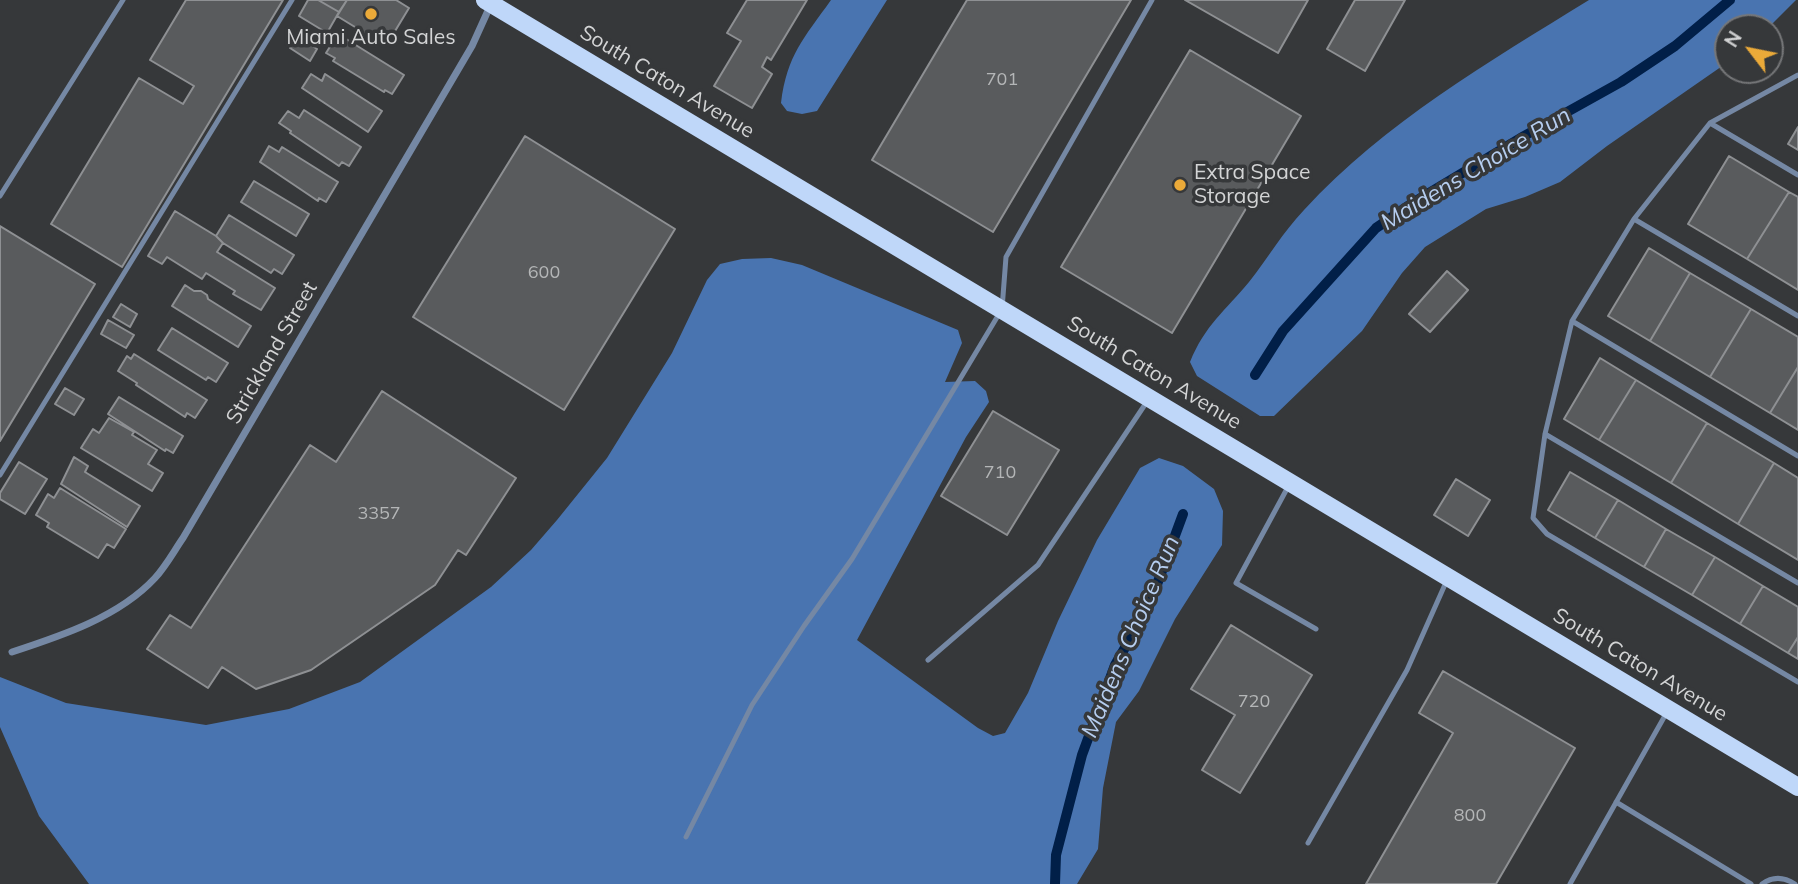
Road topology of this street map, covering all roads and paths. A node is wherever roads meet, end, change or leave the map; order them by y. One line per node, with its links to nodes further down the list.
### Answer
1 (123, 0): 8 (lane)
2 (292, 0): 16 (lane)
3 (1152, 0): 10 (lane)
4 (490, 1): 10 (main road, South Caton Avenue); 21 (street, Strickland Street)
5 (1798, 75): 6 (lane)
6 (1710, 123): 7 (lane); 9 (lane)
7 (1798, 175)
8 (0, 196)
9 (1634, 219): 11 (lane); 12 (lane)
10 (1002, 309): 13 (main road, South Caton Avenue); 27 (lane)
11 (1798, 316)
12 (1572, 321): 14 (lane); 15 (lane)
13 (1150, 398): 17 (main road, South Caton Avenue); 22 (lane)
14 (1545, 434): 19 (lane); 23 (lane)
15 (1798, 456)
16 (0, 475)
17 (1291, 482): 18 (main road, South Caton Avenue); 20 (lane)
18 (1449, 577): 24 (main road, South Caton Avenue); 28 (lane)
19 (1798, 583)
20 (1316, 629)
21 (12, 653)
22 (928, 660)
23 (1798, 682)
24 (1668, 709): 25 (main road, South Caton Avenue); 26 (lane)
25 (1798, 787)
26 (1616, 802): 29 (lane); 30 (lane)
27 (686, 836)
28 (1308, 843)
29 (1570, 884)
30 (1751, 884)
31 (1762, 884): 32 (lane)
32 (1795, 884)

